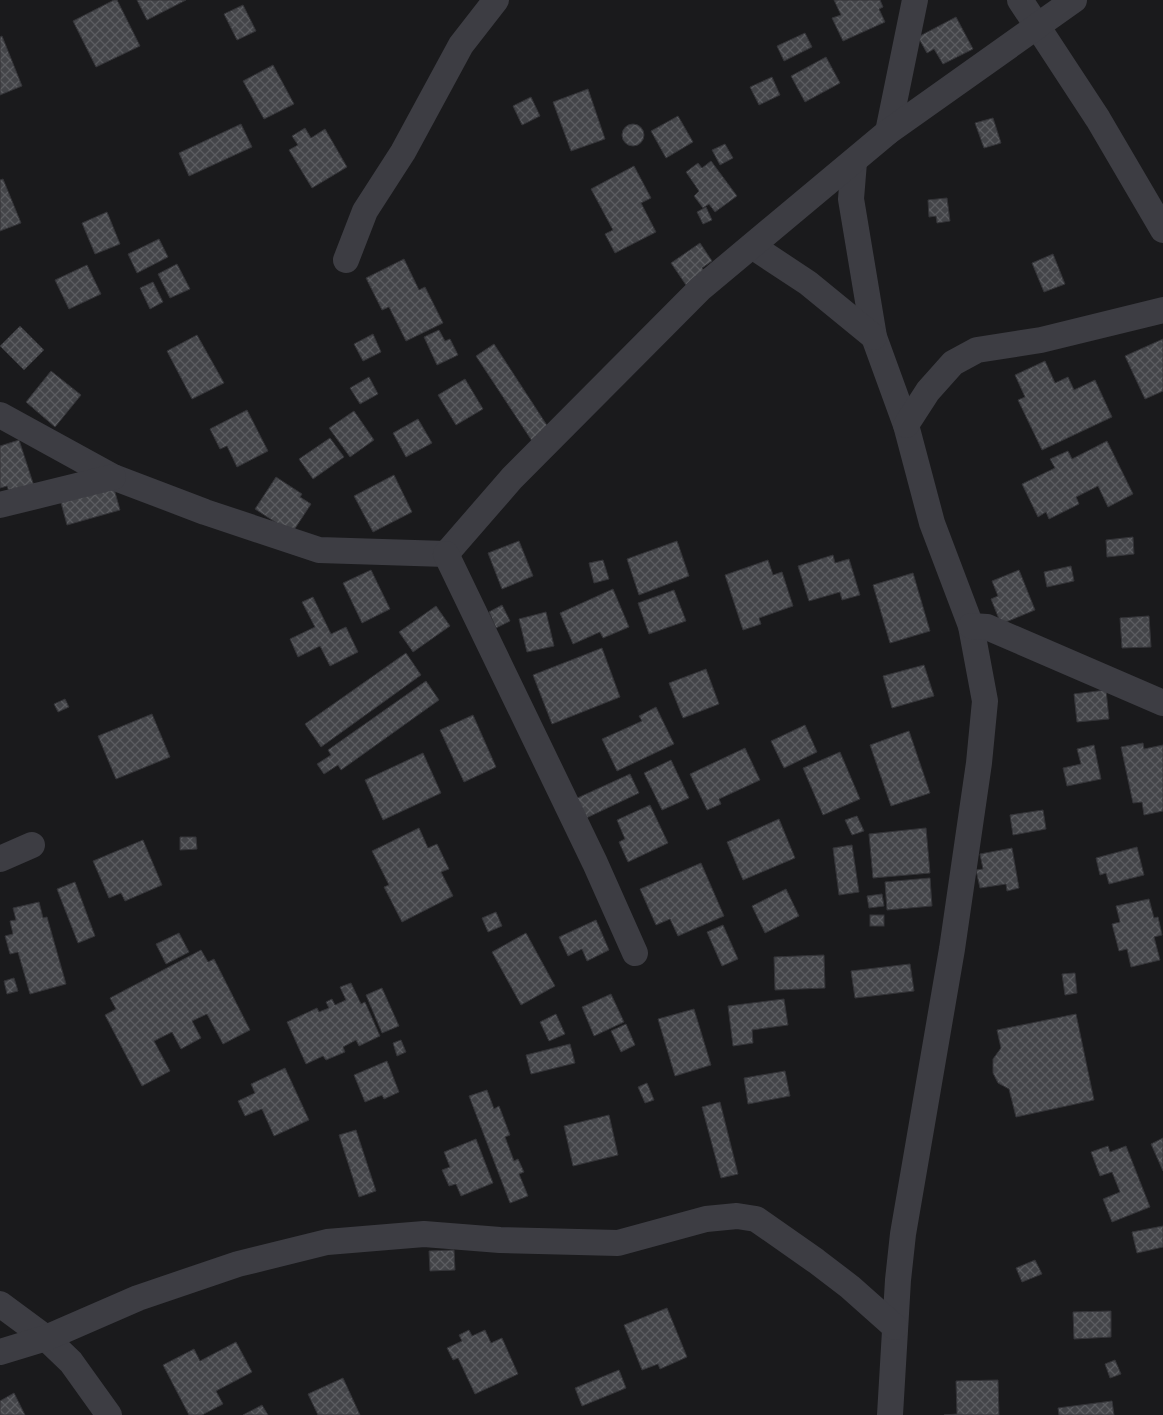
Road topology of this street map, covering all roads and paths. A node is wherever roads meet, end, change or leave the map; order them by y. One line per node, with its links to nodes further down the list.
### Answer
1 (496, 0): 10 (street)
2 (915, 0): 6 (street)
3 (1020, 0): 5 (street)
4 (1074, 0): 5 (street)
5 (1036, 26): 6 (street); 8 (street)
6 (888, 132): 7 (street)
7 (854, 162): 9 (street); 12 (street)
8 (1163, 230)
9 (752, 246): 12 (street); 17 (street)
10 (346, 260)
11 (1163, 310): 14 (street)
12 (874, 337): 14 (street)
13 (0, 415): 15 (street)
14 (906, 425): 18 (street)
15 (113, 477): 16 (street); 17 (street)
16 (0, 505)
17 (446, 554): 22 (street)
18 (971, 626): 19 (street); 23 (street)
19 (1163, 703)
20 (32, 845): 21 (street)
21 (0, 858)
22 (635, 953)
23 (898, 1280): 24 (street); 26 (street)
24 (850, 1287): 26 (street); 27 (street)
25 (0, 1304): 27 (street)
26 (894, 1327): 30 (street)
27 (46, 1338): 28 (street); 29 (street)
28 (0, 1352)
29 (109, 1415)
30 (890, 1415)

